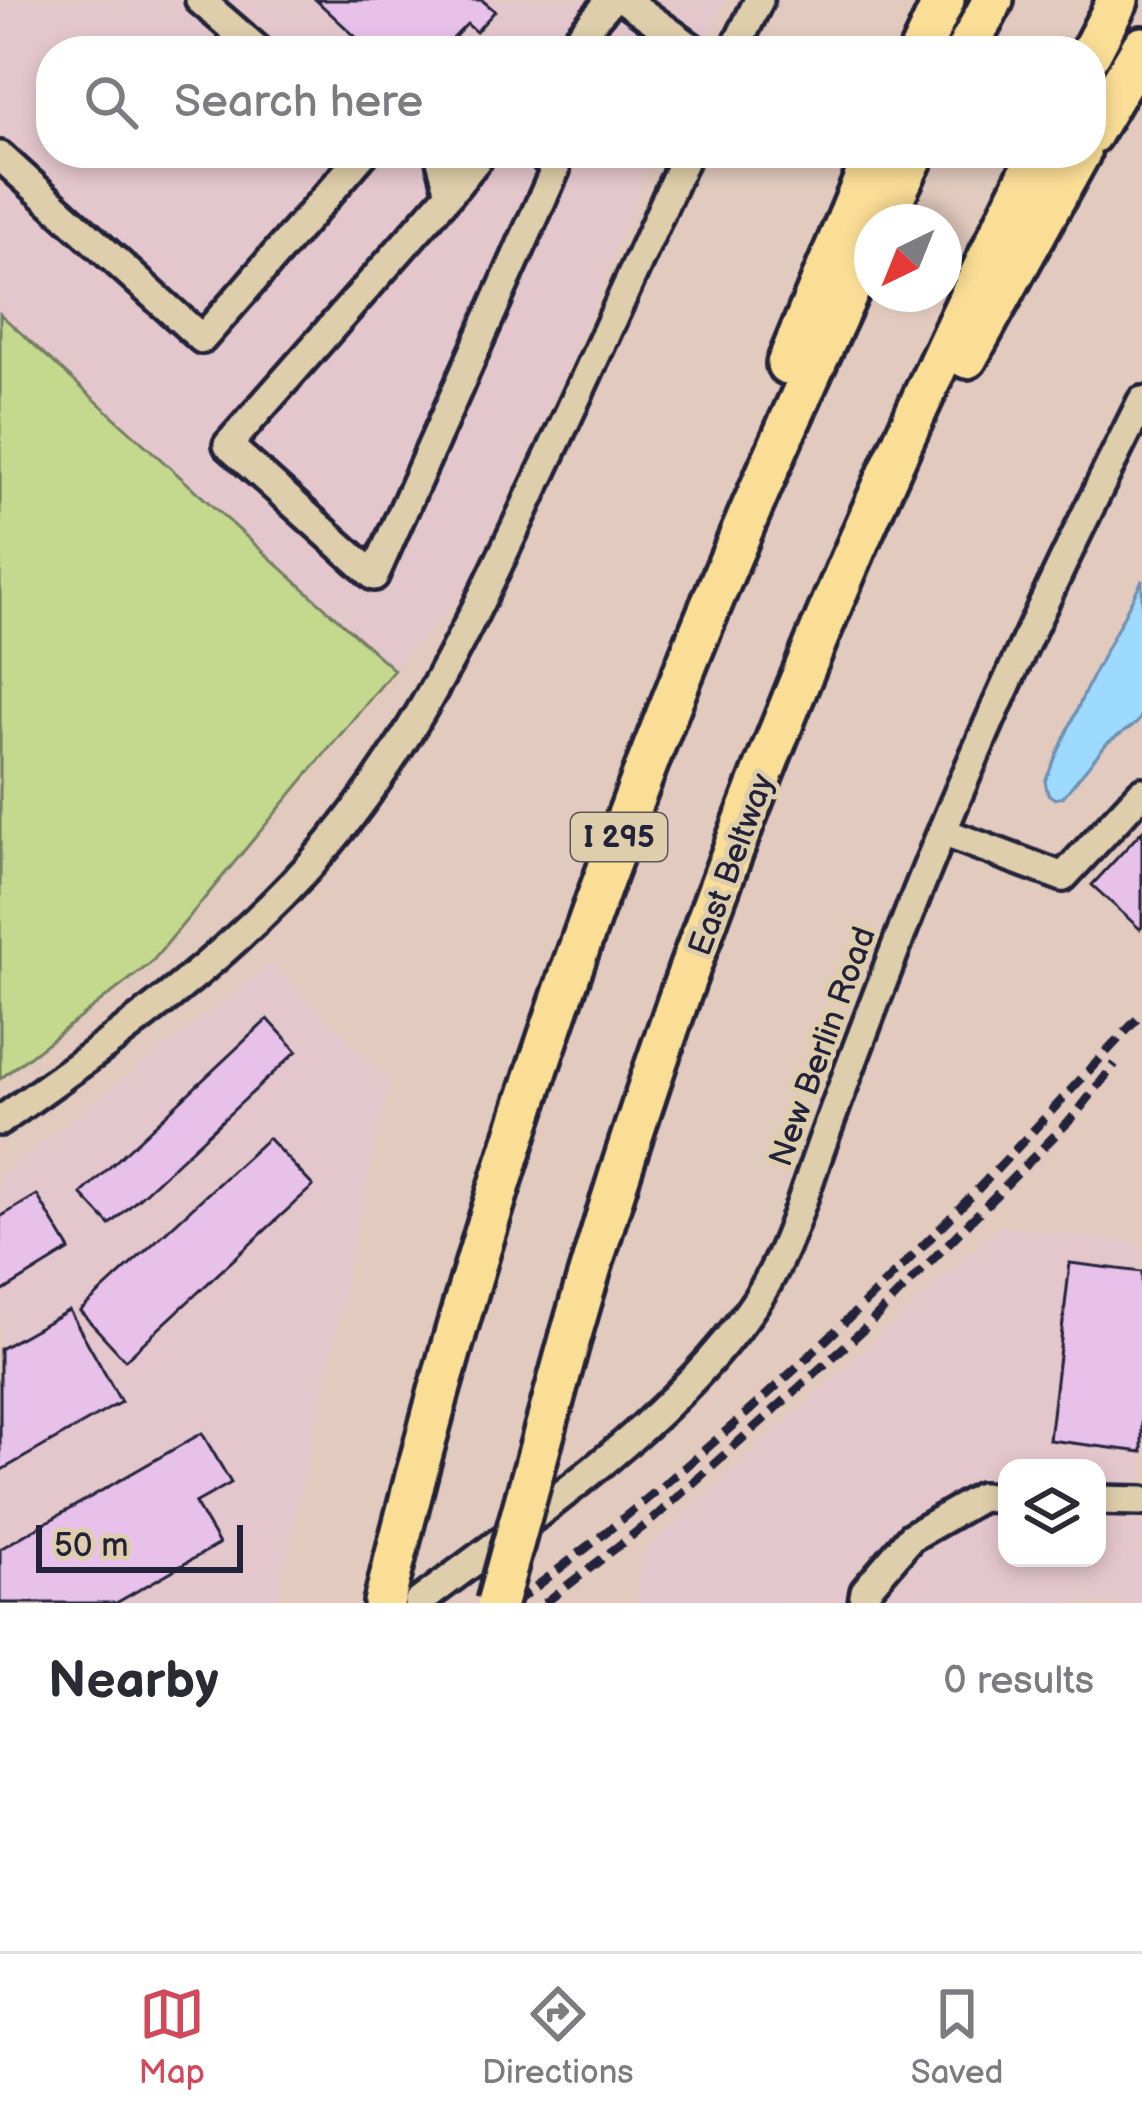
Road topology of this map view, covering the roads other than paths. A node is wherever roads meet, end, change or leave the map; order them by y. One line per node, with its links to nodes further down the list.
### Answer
1 (200, 0): 8 (street)
2 (611, 0): 9 (street)
3 (625, 0): 10 (street)
4 (759, 0): 11 (street)
5 (944, 0): 12 (highway)
6 (993, 0): 13 (highway)
7 (1118, 0): 14 (highway)
8 (242, 36)
9 (580, 36)
10 (675, 36)
11 (741, 36)
12 (927, 36)
13 (974, 36)
14 (1099, 36)
15 (1142, 47): 16 (highway)
16 (1106, 108)
17 (0, 156): 18 (street)
18 (351, 168)
19 (443, 168): 27 (street)
20 (470, 168): 27 (street)
21 (553, 168): 27 (street)
22 (680, 168): 35 (street)
23 (868, 168): 32 (highway)
24 (908, 168): 28 (highway)
25 (1032, 168): 31 (highway, East Beltway)
26 (1072, 168): 31 (highway)
27 (450, 193)
28 (891, 204)
29 (854, 281): 32 (highway, I 295)
30 (1142, 401): 34 (street, New Berlin Road)
31 (834, 598): 41 (highway, East Beltway, bridge)
32 (680, 682): 39 (highway, I 295)
33 (1142, 793): 34 (street)
34 (943, 832): 40 (street, New Berlin Road)
35 (0, 1121)
36 (998, 1498): 42 (street)
37 (1106, 1500): 38 (street)
38 (1142, 1501)
39 (384, 1603)
40 (418, 1603)
41 (496, 1603)
42 (862, 1603)

